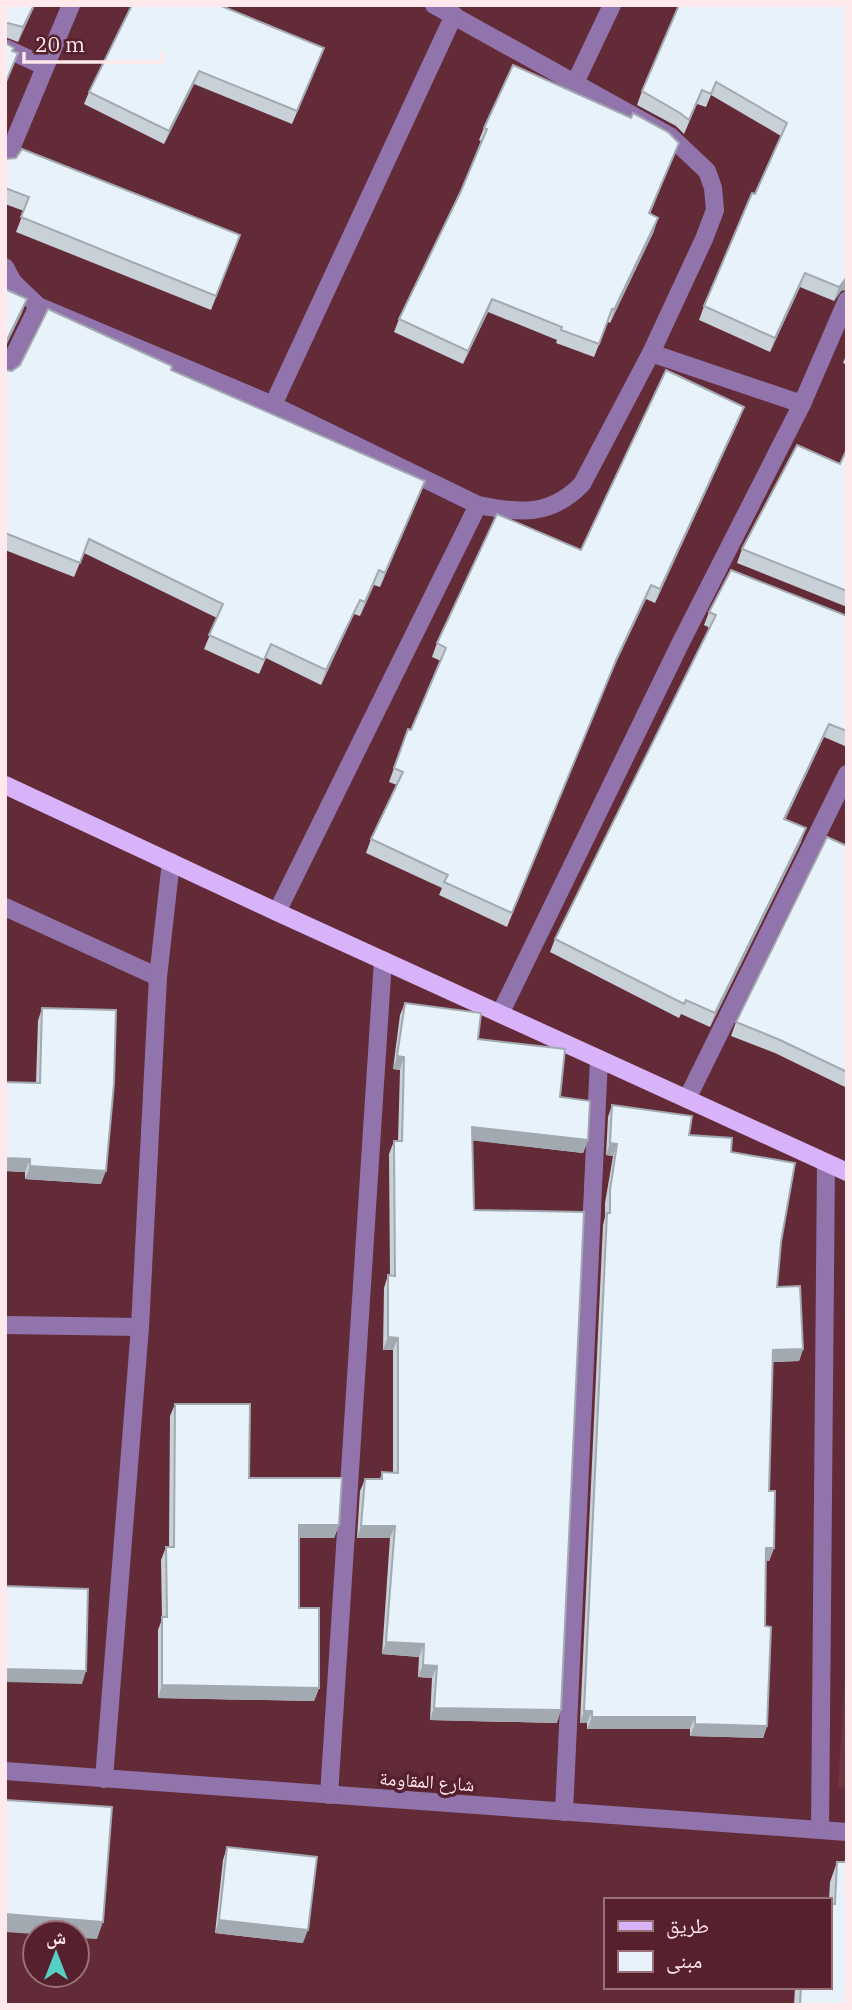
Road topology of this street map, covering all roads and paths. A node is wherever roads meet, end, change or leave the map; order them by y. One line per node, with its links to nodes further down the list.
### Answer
1 (71, 5): 6 (street)
2 (434, 5): 4 (street)
3 (612, 5): 7 (street)
4 (454, 15): 7 (street); 15 (street)
5 (5, 48): 6 (street)
6 (44, 66): 8 (street)
7 (575, 83): 12 (street)
8 (5, 163)
9 (5, 267): 11 (street)
10 (847, 300): 14 (street)
11 (38, 306): 13 (street); 15 (street)
12 (651, 353): 14 (street); 16 (street)
13 (5, 374)
14 (802, 404): 24 (street)
15 (273, 405): 16 (street)
16 (478, 505): 21 (street)
17 (847, 774): 26 (street)
18 (5, 785): 19 (main road)
19 (170, 862): 21 (main road); 23 (street)
20 (5, 907): 23 (street)
21 (277, 912): 22 (main road)
22 (383, 960): 24 (main road); 33 (street)
23 (158, 977): 30 (street)
24 (500, 1014): 25 (main road)
25 (599, 1059): 26 (main road); 34 (street)
26 (687, 1099): 27 (main road)
27 (826, 1163): 28 (main road); 35 (street)
28 (847, 1172)
29 (5, 1325): 30 (street)
30 (140, 1327): 32 (street)
31 (5, 1771): 32 (street, شارع المقاومة)
32 (104, 1779): 33 (street, شارع المقاومة)
33 (329, 1795): 34 (street, شارع المقاومة)
34 (564, 1812): 35 (street, شارع المقاومة)
35 (820, 1830): 36 (street, شارع المقاومة)
36 (847, 1832)

